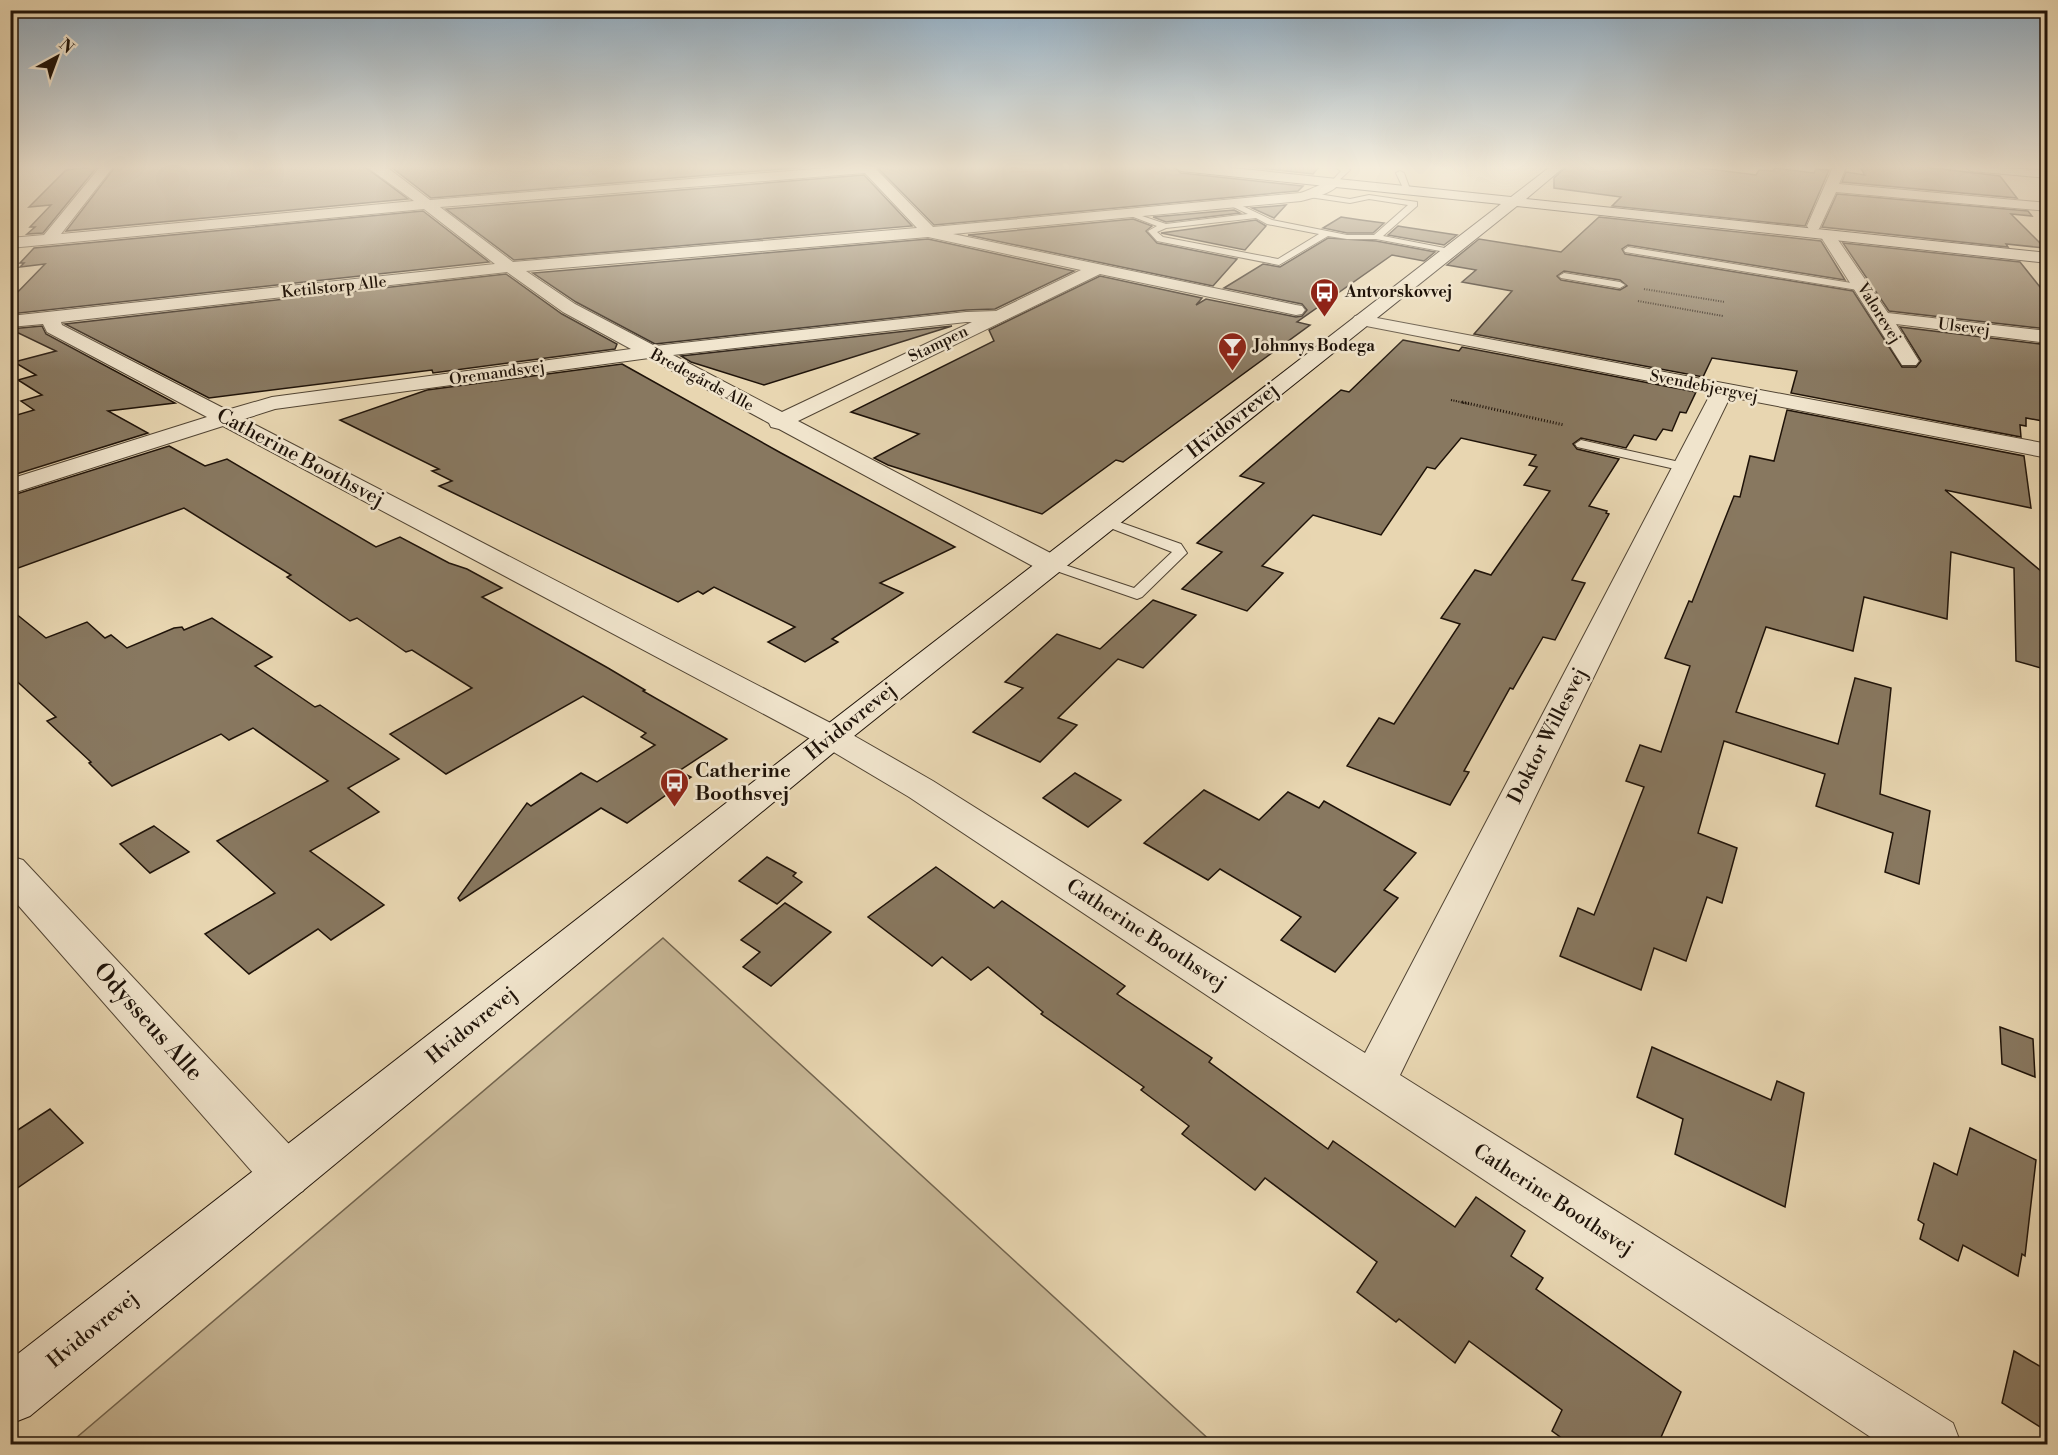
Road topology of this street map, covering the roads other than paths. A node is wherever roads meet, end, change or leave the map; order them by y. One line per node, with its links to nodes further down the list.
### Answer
1 (52, 235): 14 (street)
2 (102, 235): 14 (street)
3 (468, 235): 19 (street, Bredegårds Alle)
4 (894, 235): 19 (street, Ketilstorp Alle)
5 (942, 235): 20 (street)
6 (1156, 235): 7 (lane)
7 (1324, 235)
8 (1343, 235): 12 (lane)
9 (1378, 235): 12 (lane)
10 (1471, 235): 16 (street, Hvidovrevej)
11 (1811, 235): 13 (street)
12 (1376, 237): 16 (lane)
13 (1829, 237): 18 (street); 23 (street, Valorevej)
14 (48, 240): 15 (street)
15 (10, 243)
16 (1451, 250): 28 (street, Hvidovrevej)
17 (1628, 250): 23 (lane)
18 (2048, 258)
19 (510, 267): 27 (street, Ketilstorp Alle); 31 (street, Bredegårds Alle)
20 (1097, 269): 24 (street); 25 (street, Stampen)
21 (1564, 276): 22 (lane)
22 (1620, 285)
23 (1864, 288): 26 (street, Valorevej)
24 (1296, 310)
25 (995, 316): 31 (street, Oremandsvej); 35 (street, Stampen)
26 (1880, 317): 30 (street, Ulsevej); 32 (street, Valorevej)
27 (50, 318): 29 (street, Ketilstorp Alle); 34 (street, Catherine Boothsvej)
28 (1361, 320): 33 (street, Svendebjergvej); 40 (street, Hvidovrevej)
29 (10, 322)
30 (2048, 337)
31 (651, 352): 34 (street, Oremandsvej); 35 (street, Bredegårds Alle)
32 (1909, 361)
33 (1724, 389): 37 (street, Svendebjergvej); 38 (street, Doktor Willesvej)
34 (224, 418): 39 (street, Oremandsvej); 42 (street, Catherine Boothsvej)
35 (779, 422): 41 (street, Bredegårds Alle)
36 (1581, 444): 38 (lane)
37 (2048, 451)
38 (1684, 467): 44 (street, Doktor Willesvej)
39 (10, 487)
40 (1105, 521): 41 (street, Hvidovrevej); 41 (lane)
41 (1050, 564): 42 (street, Hvidovrevej)
42 (832, 737): 44 (street, Catherine Boothsvej); 45 (street, Hvidovrevej)
43 (10, 870): 45 (street, Odysseus Alle)
44 (1373, 1082): 47 (street, Catherine Boothsvej)
45 (286, 1175): 46 (street, Hvidovrevej)
46 (10, 1396)
47 (1932, 1444)

